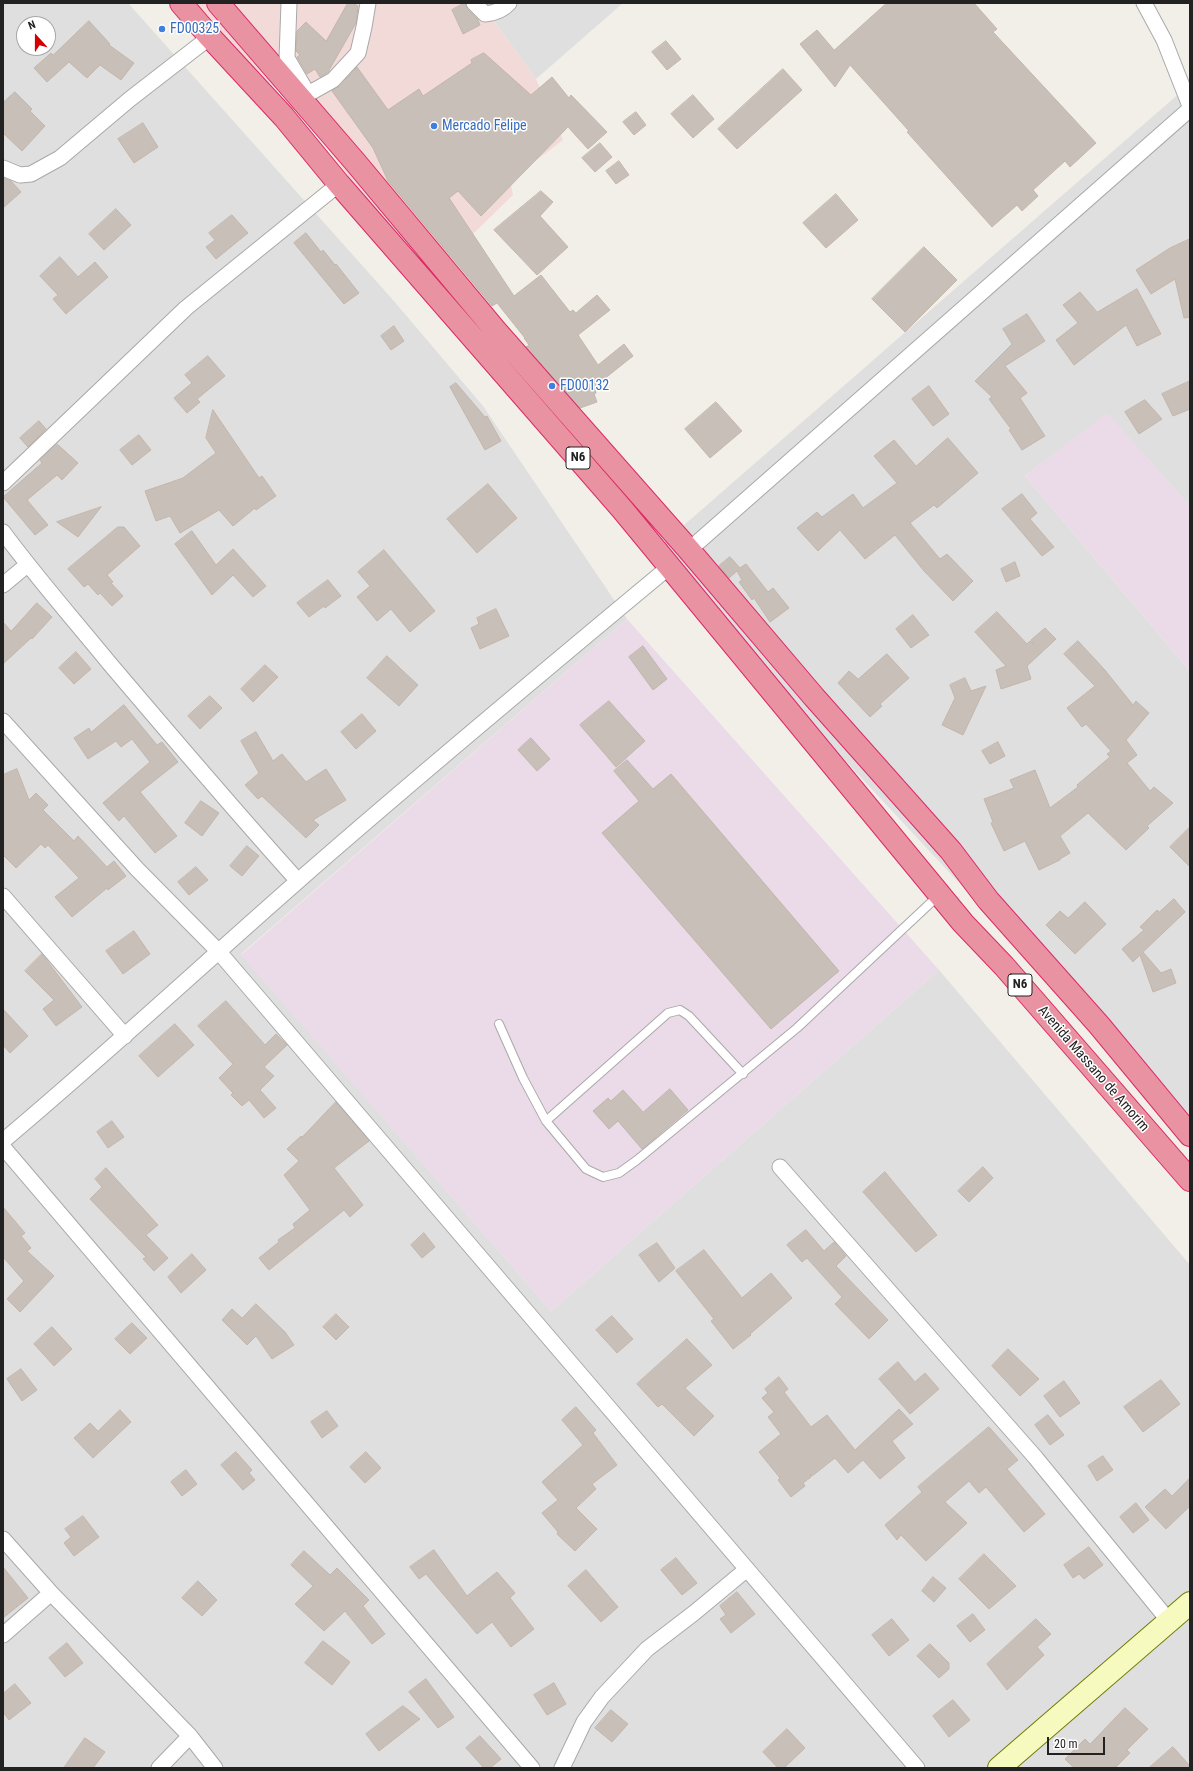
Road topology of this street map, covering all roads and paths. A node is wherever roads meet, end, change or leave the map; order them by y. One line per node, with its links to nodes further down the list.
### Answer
1 (181, 3): 8 (highway, N6)
2 (218, 3): 9 (highway, N6)
3 (289, 3): 9 (street)
4 (368, 3): 9 (street)
5 (474, 3): 6 (street)
6 (509, 3)
7 (1144, 3): 10 (street)
8 (210, 37): 11 (street); 12 (highway, N6)
9 (304, 97): 15 (highway, N6)
10 (1190, 108): 15 (street)
11 (3, 168)
12 (339, 184): 13 (street); 17 (highway, N6)
13 (3, 483)
14 (3, 532): 16 (street)
15 (690, 550): 25 (highway, N6)
16 (27, 564): 18 (street); 20 (street)
17 (669, 567): 20 (street); 21 (highway, N6)
18 (3, 585)
19 (3, 721): 23 (street)
20 (298, 881): 23 (street)
21 (940, 894): 27 (highway, Avenida Massano de Amorim / N6); 28 (lane)
22 (3, 896): 26 (street)
23 (219, 952): 26 (street); 36 (street)
24 (499, 1024): 29 (lane)
25 (1099, 1025): 27 (highway); 30 (highway, N6)
26 (125, 1036): 31 (street)
27 (1076, 1048): 34 (highway, Avenida Massano de Amorim / N6)
28 (743, 1074): 29 (lane); 29 (lane)
29 (546, 1121)
30 (1190, 1135)
31 (3, 1141)
32 (3, 1147): 44 (street)
33 (780, 1167): 39 (street)
34 (1190, 1180)
35 (3, 1539): 37 (street)
36 (747, 1569): 45 (street); 46 (street)
37 (51, 1593): 40 (street); 41 (street)
38 (1190, 1603): 39 (street)
39 (1169, 1621): 47 (street)
40 (3, 1634)
41 (190, 1736): 42 (street); 43 (street)
42 (159, 1768)
43 (215, 1768)
44 (532, 1768)
45 (562, 1768)
46 (918, 1768)
47 (999, 1768)

